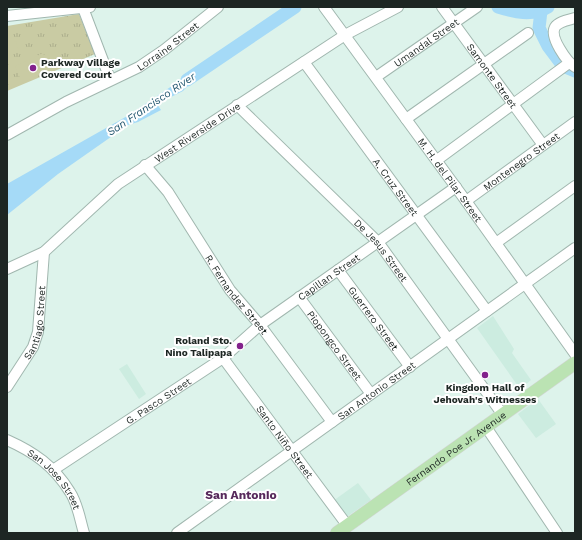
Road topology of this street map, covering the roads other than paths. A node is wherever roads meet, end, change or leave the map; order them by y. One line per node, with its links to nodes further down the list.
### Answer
1 (90, 7): 7 (street)
2 (218, 7): 17 (street, Lorraine Street)
3 (324, 7): 12 (street, M. H. del Pilar Street)
4 (398, 7): 12 (street, West Riverside Drive)
5 (442, 7): 10 (street, Samonte Street)
6 (477, 7): 10 (street, Umandal Street)
7 (83, 8): 8 (street); 17 (street)
8 (7, 16)
9 (575, 18): 15 (street)
10 (454, 23): 14 (street, Samonte Street); 16 (street, Umandal Street)
11 (528, 33): 14 (street)
12 (345, 35): 13 (street, West Riverside Drive); 16 (street, M. H. del Pilar Street)
13 (304, 62): 19 (street, West Riverside Drive); 29 (street, A. Cruz Street)
14 (484, 64): 18 (street, Samonte Street); 20 (street)
15 (568, 67): 18 (street)
16 (376, 77): 20 (street, M. H. del Pilar Street)
17 (110, 79): 22 (street, Lorraine Street)
18 (513, 104): 23 (street, Samonte Street); 24 (street)
19 (237, 105): 25 (street, West Riverside Drive); 30 (street, De Jesus Street)
20 (406, 119): 24 (street, M. H. del Pilar Street)
21 (575, 122): 23 (street, Montenegro Street)
22 (7, 136)
23 (543, 145): 28 (street, Montenegro Street)
24 (437, 160): 27 (street, M. H. del Pilar Street)
25 (145, 165): 33 (street, West Riverside Drive); 39 (street, R. Fernandez Street)
26 (575, 186): 31 (street)
27 (456, 187): 28 (street, M. H. del Pilar Street); 29 (street, Capillan Street)
28 (466, 201): 31 (street, M. H. del Pilar Street)
29 (416, 214): 30 (street, Capillan Street); 38 (street, A. Cruz Street)
30 (378, 242): 35 (street, Capillan Street); 40 (street, De Jesus Street)
31 (496, 243): 36 (street, M. H. del Pilar Street)
32 (575, 248): 36 (street, San Antonio Street)
33 (44, 252): 34 (street, West Riverside Drive); 45 (street, Santiago Street)
34 (7, 269)
35 (338, 270): 37 (street, Capillan Street); 44 (street, Guerrero Street)
36 (525, 283): 38 (street, San Antonio Street); 41 (street, M. H. del Pilar Street)
37 (299, 297): 39 (street, Capillan Street); 46 (street, Piopongco Street)
38 (487, 311): 40 (street, San Antonio Street)
39 (260, 325): 42 (street, G. Pasco Street); 48 (street, R. Fernandez Street)
40 (448, 340): 44 (street, San Antonio Street); 47 (street, De Jesus Street)
41 (575, 354)
42 (223, 358): 51 (street, Santo Niño Street); 52 (street, G. Pasco Street)
43 (575, 363): 47 (main road, Fernando Poe Jr. Avenue)
44 (410, 367): 46 (street, San Antonio Street)
45 (7, 388)
46 (370, 394): 48 (street, San Antonio Street)
47 (504, 415): 49 (main road, Fernando Poe Jr. Avenue)
48 (332, 422): 51 (street, San Antonio Street)
49 (486, 427): 53 (main road, Fernando Poe Jr. Avenue); 57 (street)
50 (7, 440): 52 (street, San Jose Street)
51 (293, 450): 53 (street, Santo Niño Street); 55 (street, San Antonio Street)
52 (53, 470): 54 (street, San Jose Street)
53 (348, 525): 56 (main road, Fernando Poe Jr. Avenue)
54 (84, 533)
55 (177, 533)
56 (337, 533)
57 (557, 533)

